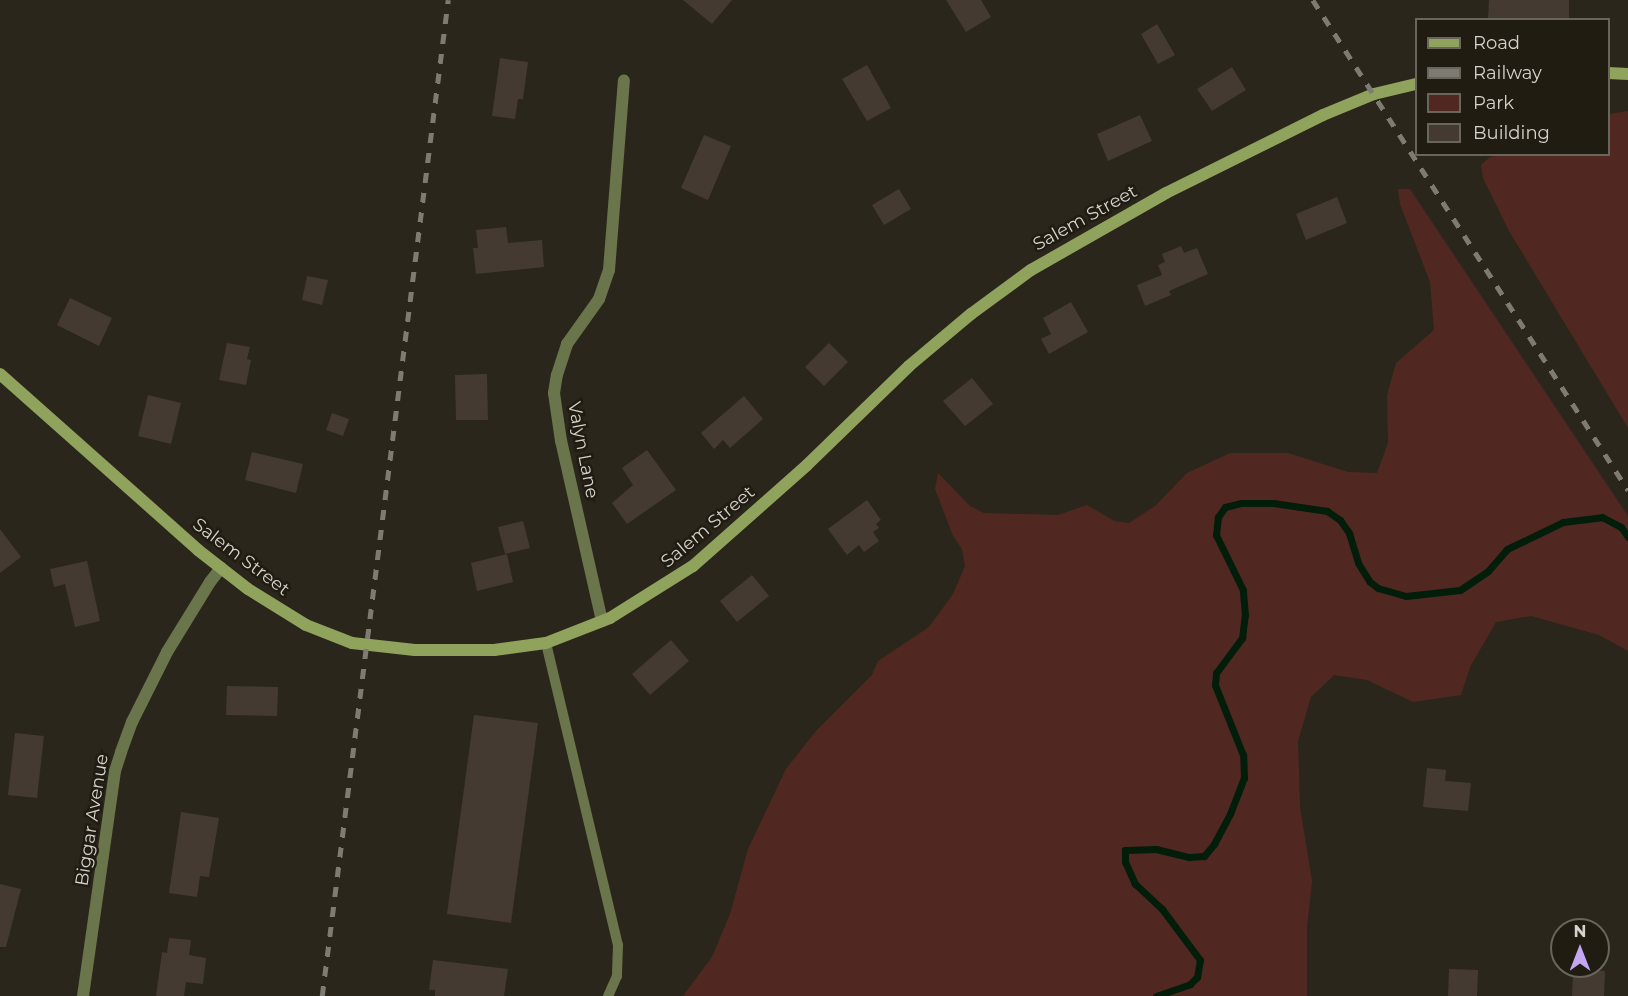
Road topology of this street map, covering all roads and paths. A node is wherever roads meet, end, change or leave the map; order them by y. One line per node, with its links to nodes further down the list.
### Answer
1 (1610, 73): 2 (street)
2 (1628, 74)
3 (624, 81): 7 (street, Valyn Lane)
4 (1415, 84): 7 (street, Salem Street)
5 (0, 374): 6 (street, Salem Street)
6 (221, 568): 8 (street, Salem Street); 9 (street, Biggar Avenue)
7 (602, 621): 8 (street, Salem Street)
8 (546, 643): 10 (lane)
9 (83, 996)
10 (608, 996)

